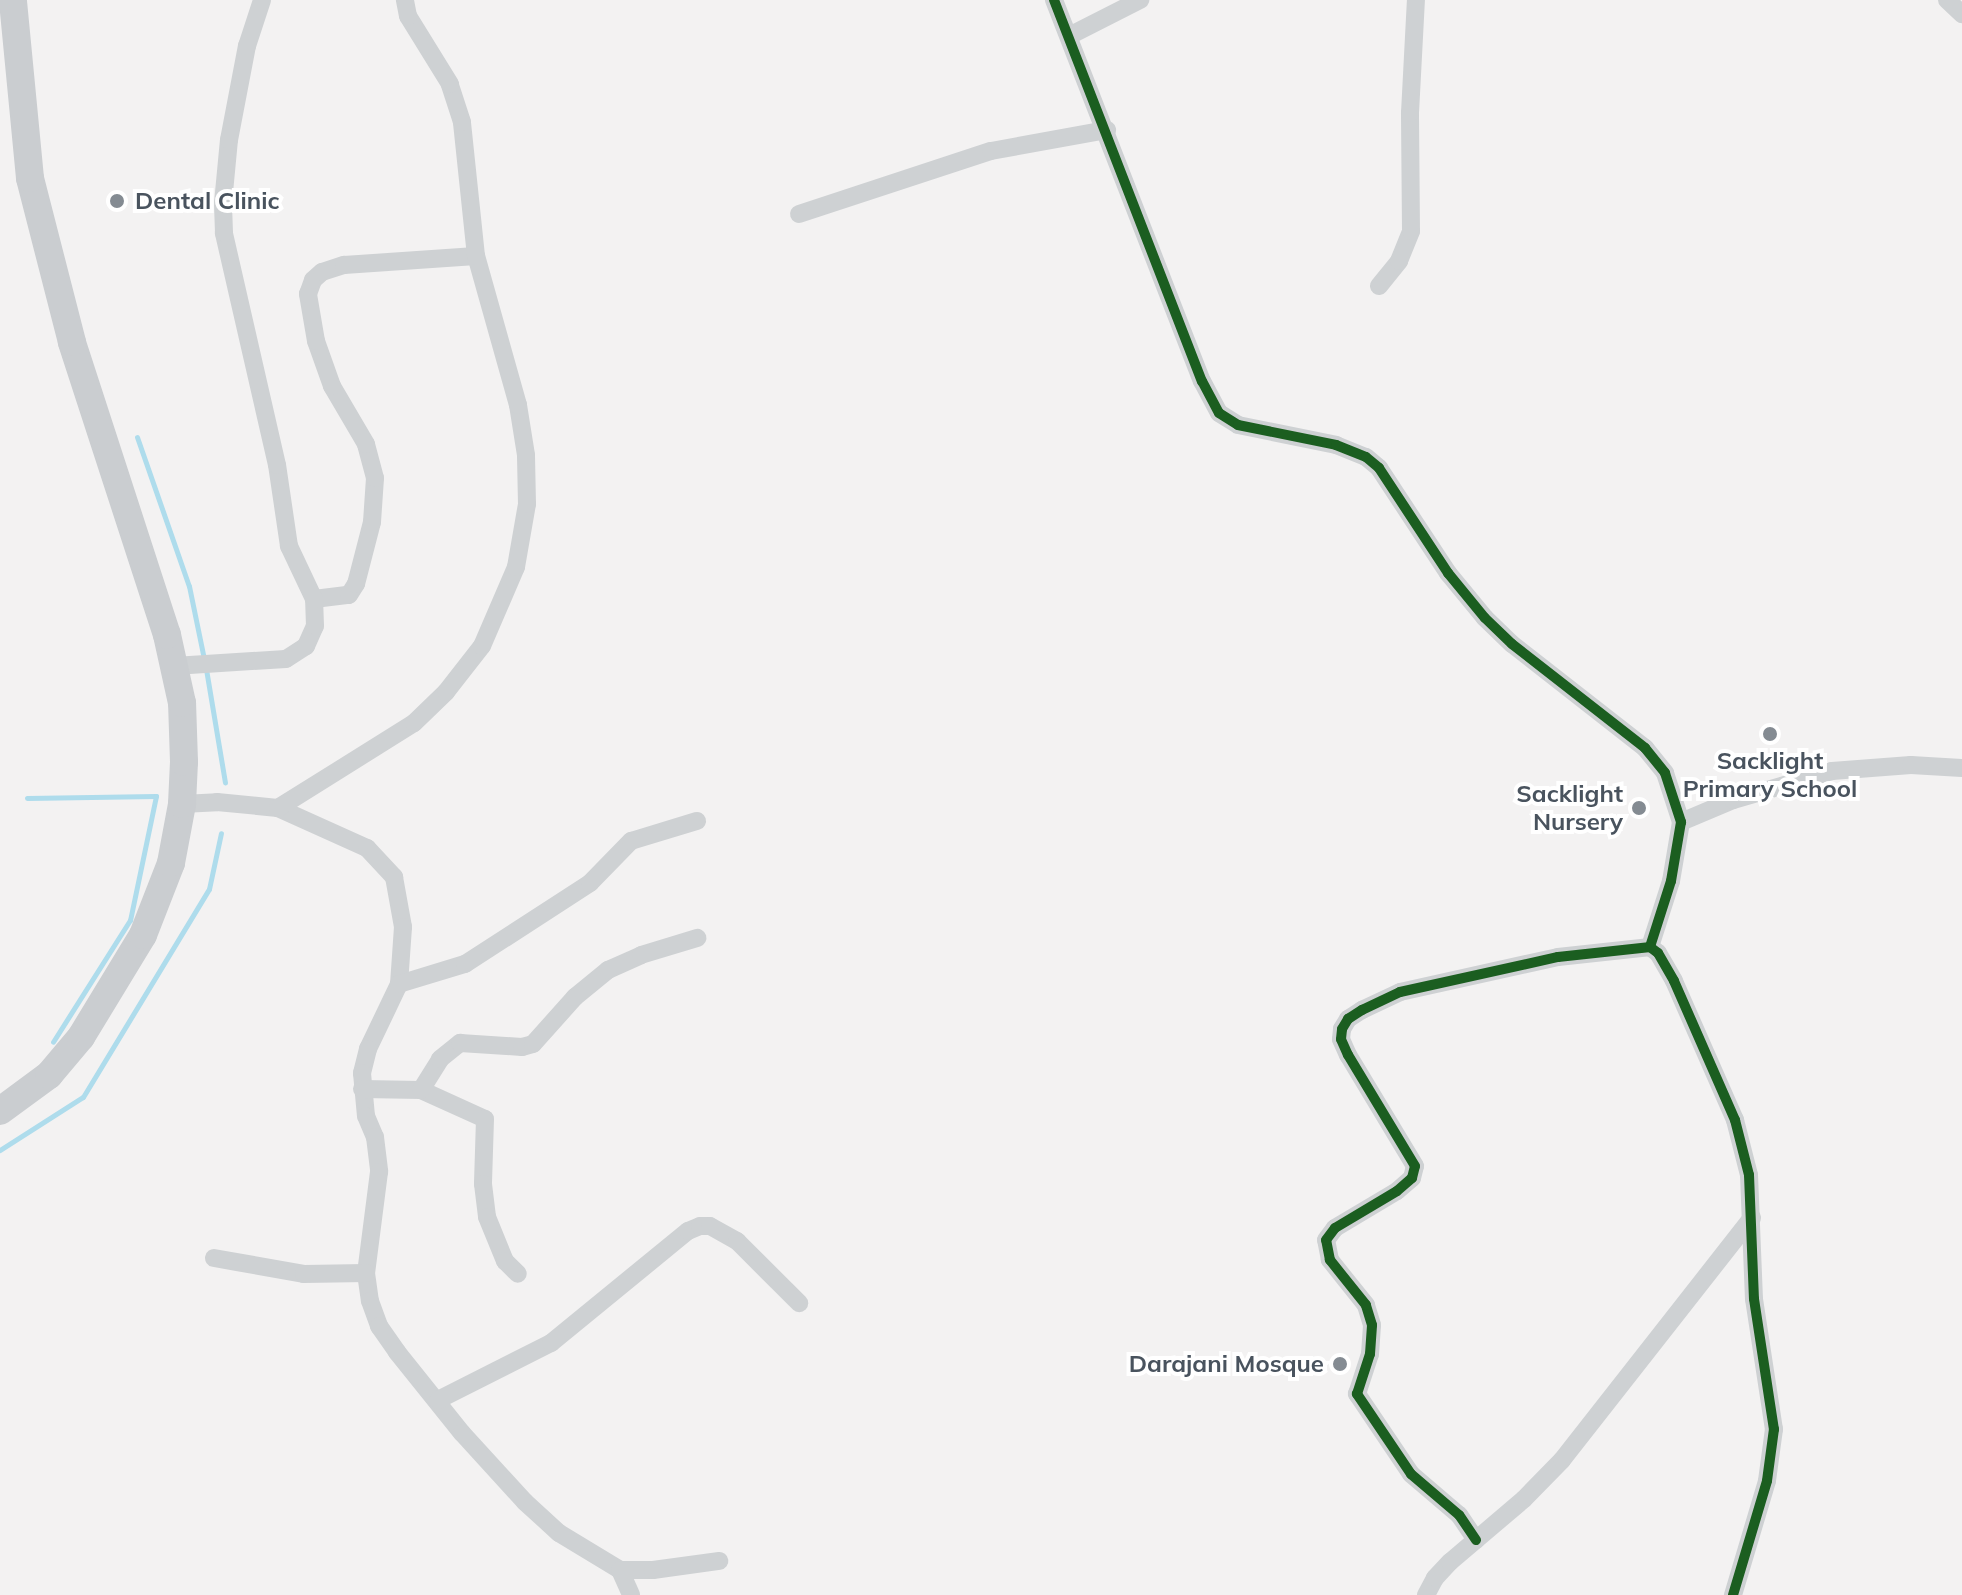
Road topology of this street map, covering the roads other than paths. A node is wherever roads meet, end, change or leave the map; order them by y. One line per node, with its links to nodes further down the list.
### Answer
1 (13, 0): 15 (main road)
2 (262, 0): 14 (street)
3 (405, 0): 12 (street)
4 (1054, 0): 9 (street)
5 (1140, 0): 9 (street)
6 (1416, 0): 13 (street)
7 (1947, 0): 8 (street)
8 (1962, 14)
9 (1069, 36): 10 (street)
10 (1107, 130): 11 (street); 20 (street)
11 (799, 214)
12 (476, 256): 14 (street); 18 (street)
13 (1379, 286)
14 (314, 599): 15 (street)
15 (174, 666): 17 (main road)
16 (1962, 768): 20 (street)
17 (182, 804): 18 (street); 26 (main road)
18 (278, 808): 23 (street)
19 (697, 821): 23 (street)
20 (1681, 822): 22 (street)
21 (697, 938): 25 (street)
22 (1650, 947): 27 (street); 33 (street)
23 (399, 984): 24 (street)
24 (362, 1089): 25 (street); 29 (street)
25 (421, 1090): 30 (street)
26 (0, 1111)
27 (1752, 1218): 33 (street); 38 (street)
28 (214, 1258): 29 (street)
29 (366, 1273): 32 (street)
30 (518, 1274)
31 (799, 1303): 32 (street)
32 (438, 1400): 35 (street)
33 (1476, 1540): 37 (street)
34 (719, 1561): 35 (street)
35 (620, 1570): 36 (street)
36 (631, 1595)
37 (1426, 1595)
38 (1733, 1595)

